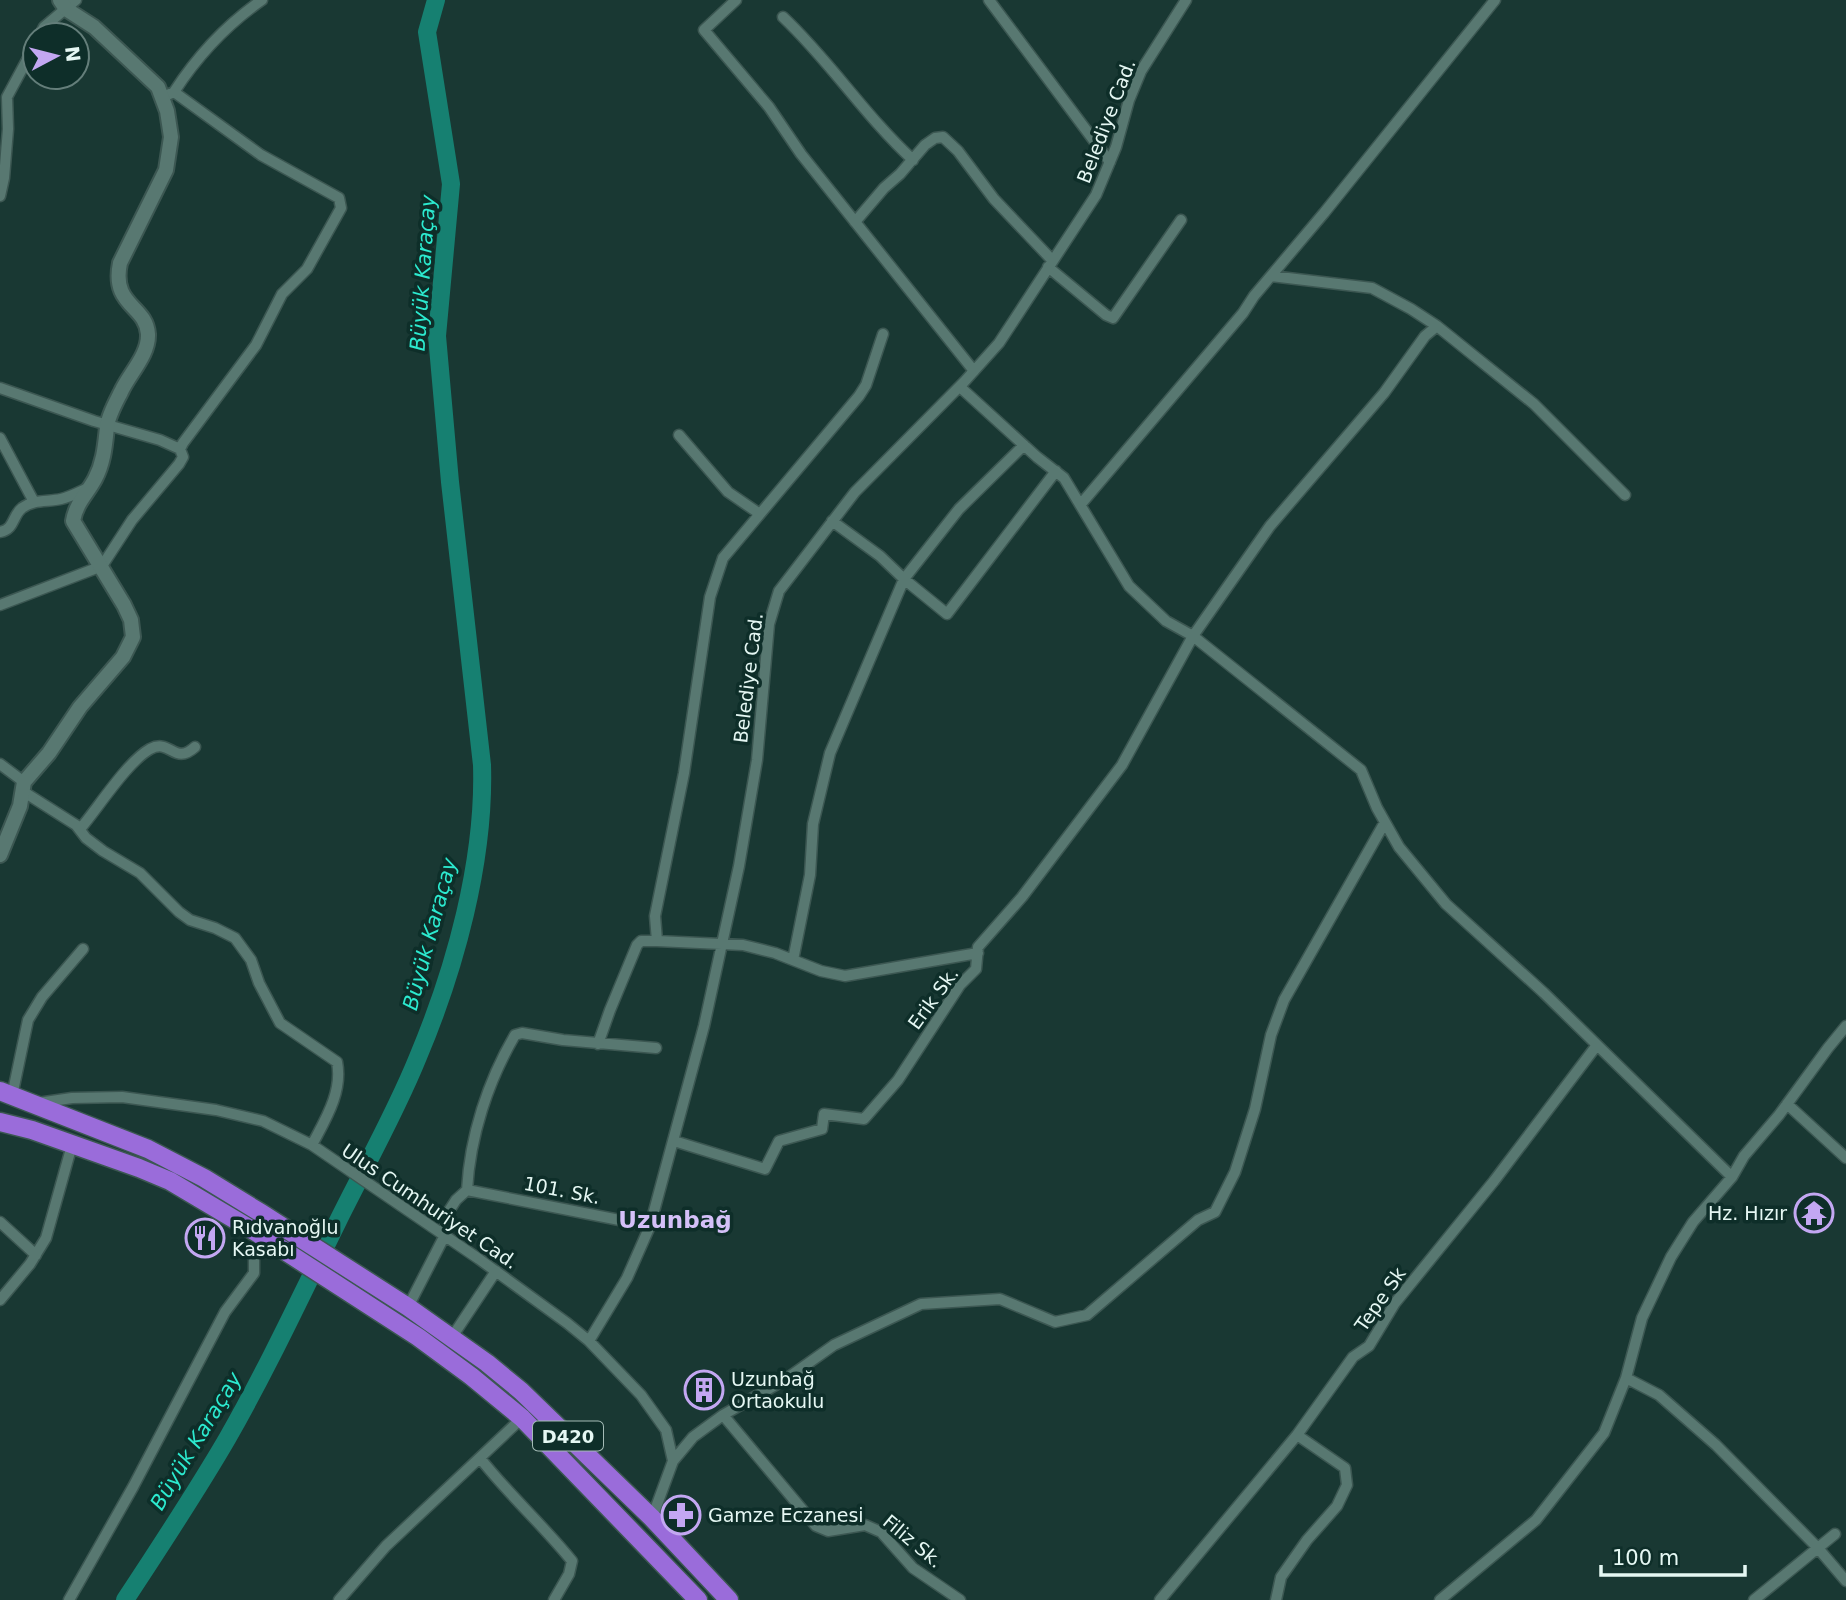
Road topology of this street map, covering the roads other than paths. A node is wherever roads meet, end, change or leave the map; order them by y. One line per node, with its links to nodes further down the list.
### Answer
1 (262, 0): 10 (street)
2 (736, 0): 15 (street)
3 (989, 0): 12 (street)
4 (1186, 0): 12 (street, Belediye Cad.)
5 (1495, 0): 17 (street)
6 (67, 3): 8 (street); 10 (street)
7 (783, 17): 11 (street)
8 (50, 21)
9 (21, 71): 13 (street)
10 (169, 95): 23 (street); 27 (street)
11 (913, 160): 15 (street); 16 (street)
12 (1110, 162): 16 (street, Belediye Cad.)
13 (0, 196)
14 (1181, 220): 16 (street)
15 (855, 222): 20 (street)
16 (1050, 263): 20 (street, Belediye Cad.)
17 (1271, 276): 18 (street); 32 (street)
18 (1437, 326): 30 (street); 39 (street, Erik Sk.)
19 (883, 334): 33 (street)
20 (974, 371): 21 (street, Belediye Cad.)
21 (960, 387): 26 (street); 34 (street, Belediye Cad.)
22 (2, 394): 23 (street)
23 (107, 424): 27 (street); 29 (street)
24 (679, 435): 33 (street)
25 (0, 438): 31 (street)
26 (1024, 445): 28 (street); 37 (street)
27 (180, 449): 36 (street)
28 (1056, 471): 32 (street); 37 (street)
29 (88, 488): 31 (street); 36 (street)
30 (1625, 495)
31 (34, 502): 35 (street)
32 (1081, 504): 39 (street)
33 (760, 514): 46 (street)
34 (832, 521): 37 (street); 47 (street, Belediye Cad.)
35 (0, 532)
36 (102, 566): 38 (street); 42 (street)
37 (904, 579): 50 (street)
38 (0, 605)
39 (1193, 636): 43 (street); 49 (street, Erik Sk.)
40 (195, 747): 44 (street)
41 (0, 764): 42 (street)
42 (24, 787): 44 (street); 45 (street)
43 (1385, 822): 53 (street); 76 (street)
44 (80, 829): 60 (street)
45 (0, 855)
46 (657, 941): 47 (street); 52 (street)
47 (722, 944): 50 (street); 59 (street, Belediye Cad.)
48 (83, 949): 55 (street)
49 (978, 953): 50 (street); 59 (street, Erik Sk.)
50 (793, 960)
51 (1846, 1026): 57 (street)
52 (598, 1044): 54 (street); 64 (street)
53 (1597, 1045): 63 (street); 78 (street, Tepe Sk)
54 (656, 1048)
55 (6, 1093): 56 (highway, D420)
56 (34, 1104): 60 (street, Ulus Cumhuriyet Cad.); 72 (highway, D420)
57 (1787, 1104): 62 (street); 63 (street)
58 (0, 1122): 61 (highway)
59 (674, 1141): 66 (street, Belediye Cad.)
60 (312, 1145): 67 (street, Ulus Cumhuriyet Cad.)
61 (72, 1146): 68 (street); 77 (highway)
62 (1846, 1158)
63 (1732, 1177): 75 (street)
64 (467, 1190): 66 (street, 101. Sk.); 67 (street)
65 (0, 1222): 68 (street)
66 (650, 1226): 74 (street, Belediye Cad.)
67 (444, 1237): 70 (street, Ulus Cumhuriyet Cad.); 72 (street)
68 (36, 1255): 71 (street)
69 (254, 1257): 85 (street)
70 (496, 1271): 73 (street); 74 (street, Ulus Cumhuriyet Cad.)
71 (0, 1300)
72 (408, 1307): 73 (highway, D420)
73 (452, 1337): 81 (highway, D420)
74 (589, 1341): 80 (street, Ulus Cumhuriyet Cad.)
75 (1626, 1378): 83 (street); 93 (street)
76 (723, 1415): 80 (street); 90 (street, Filiz Sk.)
77 (522, 1418): 79 (street); 88 (highway)
78 (1297, 1435): 91 (street, Tepe Sk); 92 (street)
79 (480, 1458): 86 (street); 87 (street)
80 (673, 1461): 81 (street)
81 (652, 1518): 89 (highway, D420)
82 (1835, 1534): 83 (street)
83 (1817, 1547): 84 (street); 94 (street)
84 (1846, 1581)
85 (69, 1600)
86 (339, 1600)
87 (554, 1600)
88 (698, 1600)
89 (729, 1600)
90 (960, 1600)
91 (1160, 1600)
92 (1276, 1600)
93 (1440, 1600)
94 (1754, 1600)

